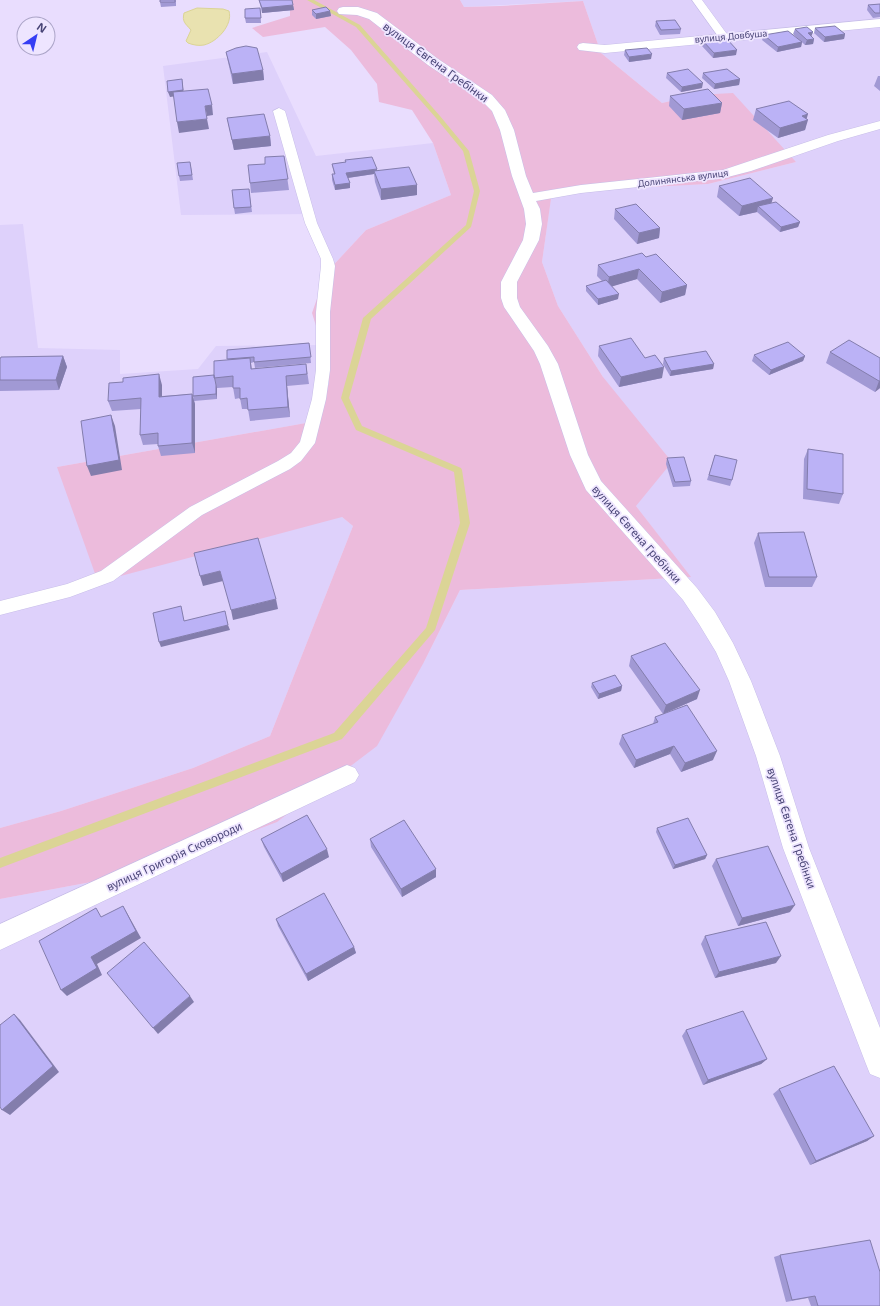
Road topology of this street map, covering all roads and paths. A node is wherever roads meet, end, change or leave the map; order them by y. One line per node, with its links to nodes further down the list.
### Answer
1 (697, 0): 4 (lane)
2 (344, 11): 8 (street, вулиця Євгена Гребінки)
3 (880, 23): 4 (street, вулиця Довбуша)
4 (724, 36): 5 (street, вулиця Довбуша)
5 (583, 47)
6 (278, 111): 9 (lane)
7 (880, 125): 8 (street, Долинянська вулиця)
8 (528, 198): 12 (street, вулиця Євгена Гребінки)
9 (0, 608)
10 (347, 775): 11 (street, вулиця Григорія Сковороди)
11 (0, 937)
12 (880, 1064)

